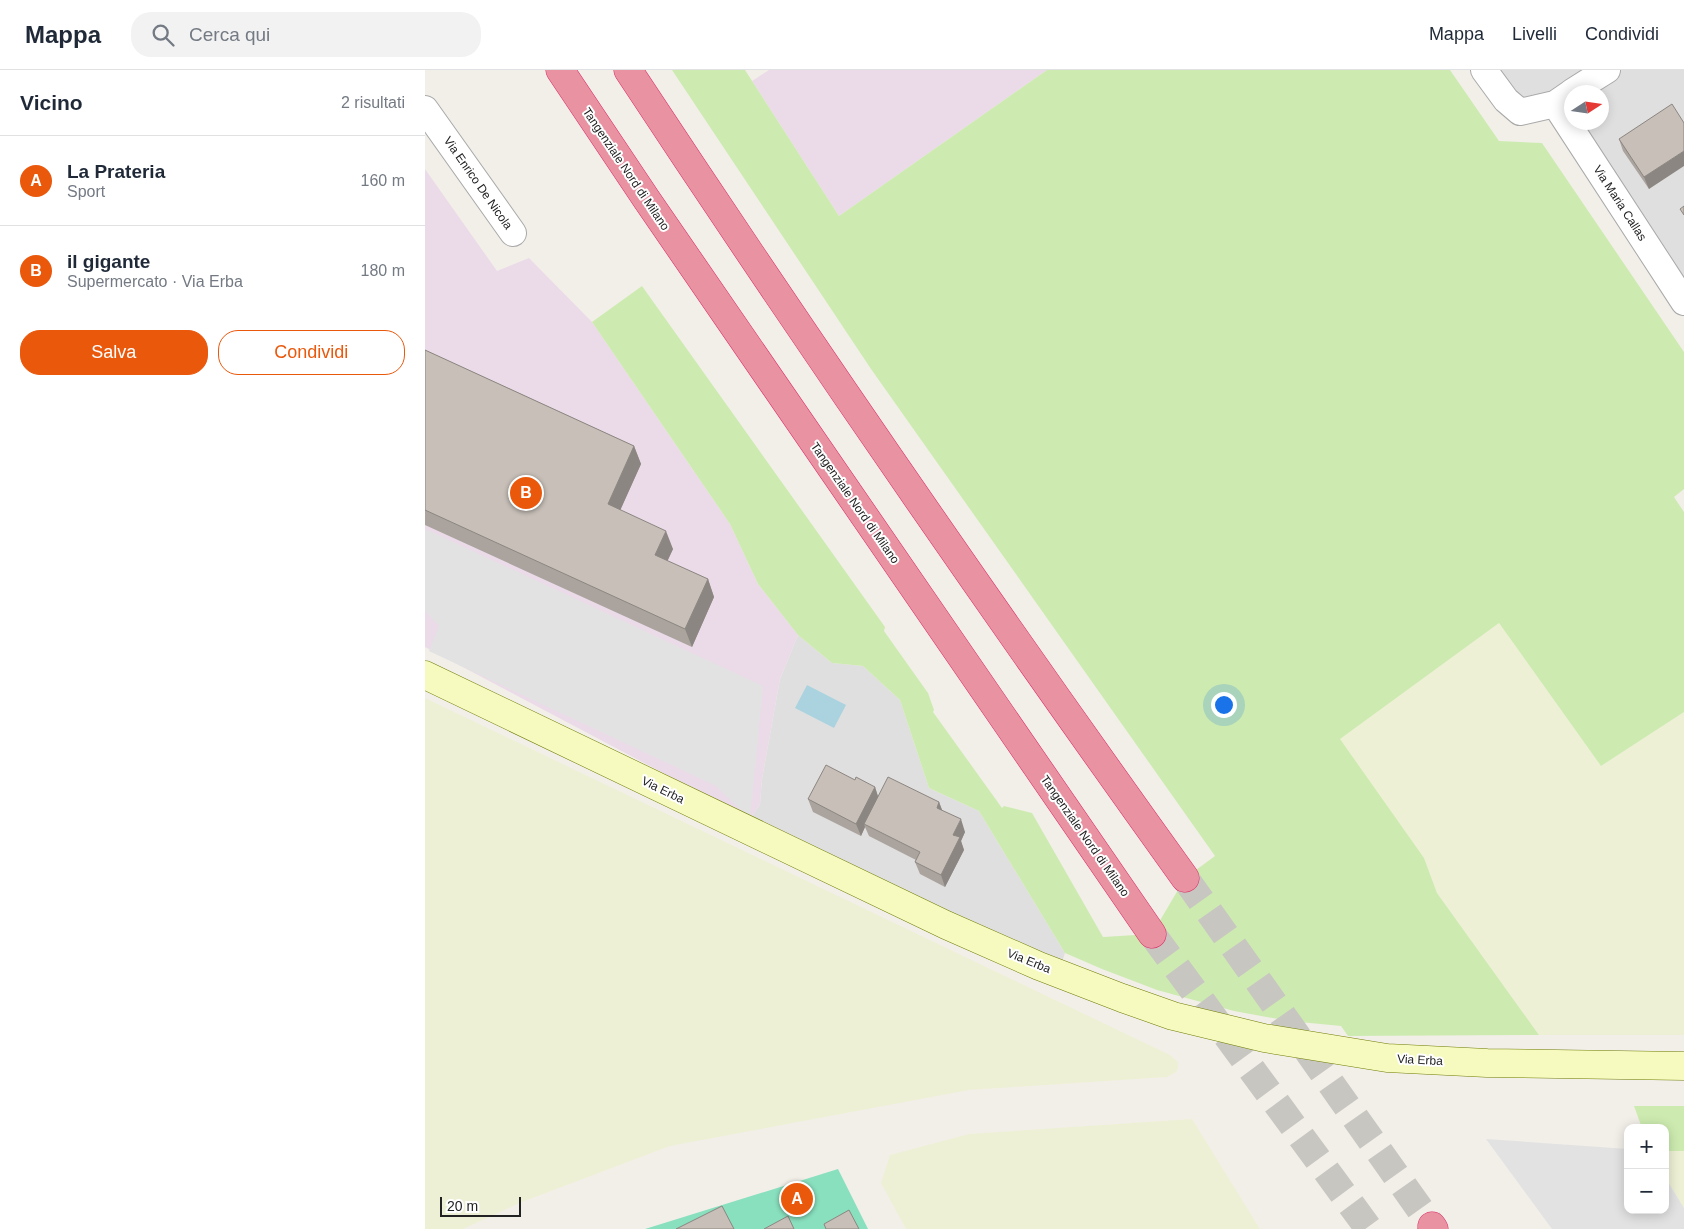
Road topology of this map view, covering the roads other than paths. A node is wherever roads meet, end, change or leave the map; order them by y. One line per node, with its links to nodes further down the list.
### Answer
1 (560, 70): 13 (highway, Tangenziale Nord di Milano)
2 (628, 70): 12 (highway)
3 (1484, 70): 6 (street)
4 (1607, 70): 5 (street)
5 (1583, 85)
6 (1564, 97)
7 (425, 109): 9 (street, Via Enrico De Nicola)
8 (1585, 130): 10 (street, Via Maria Callas)
9 (513, 233)
10 (1684, 302)
11 (425, 675): 14 (main road, Via Erba)
12 (1185, 878)
13 (1152, 934)
14 (1684, 1066)

